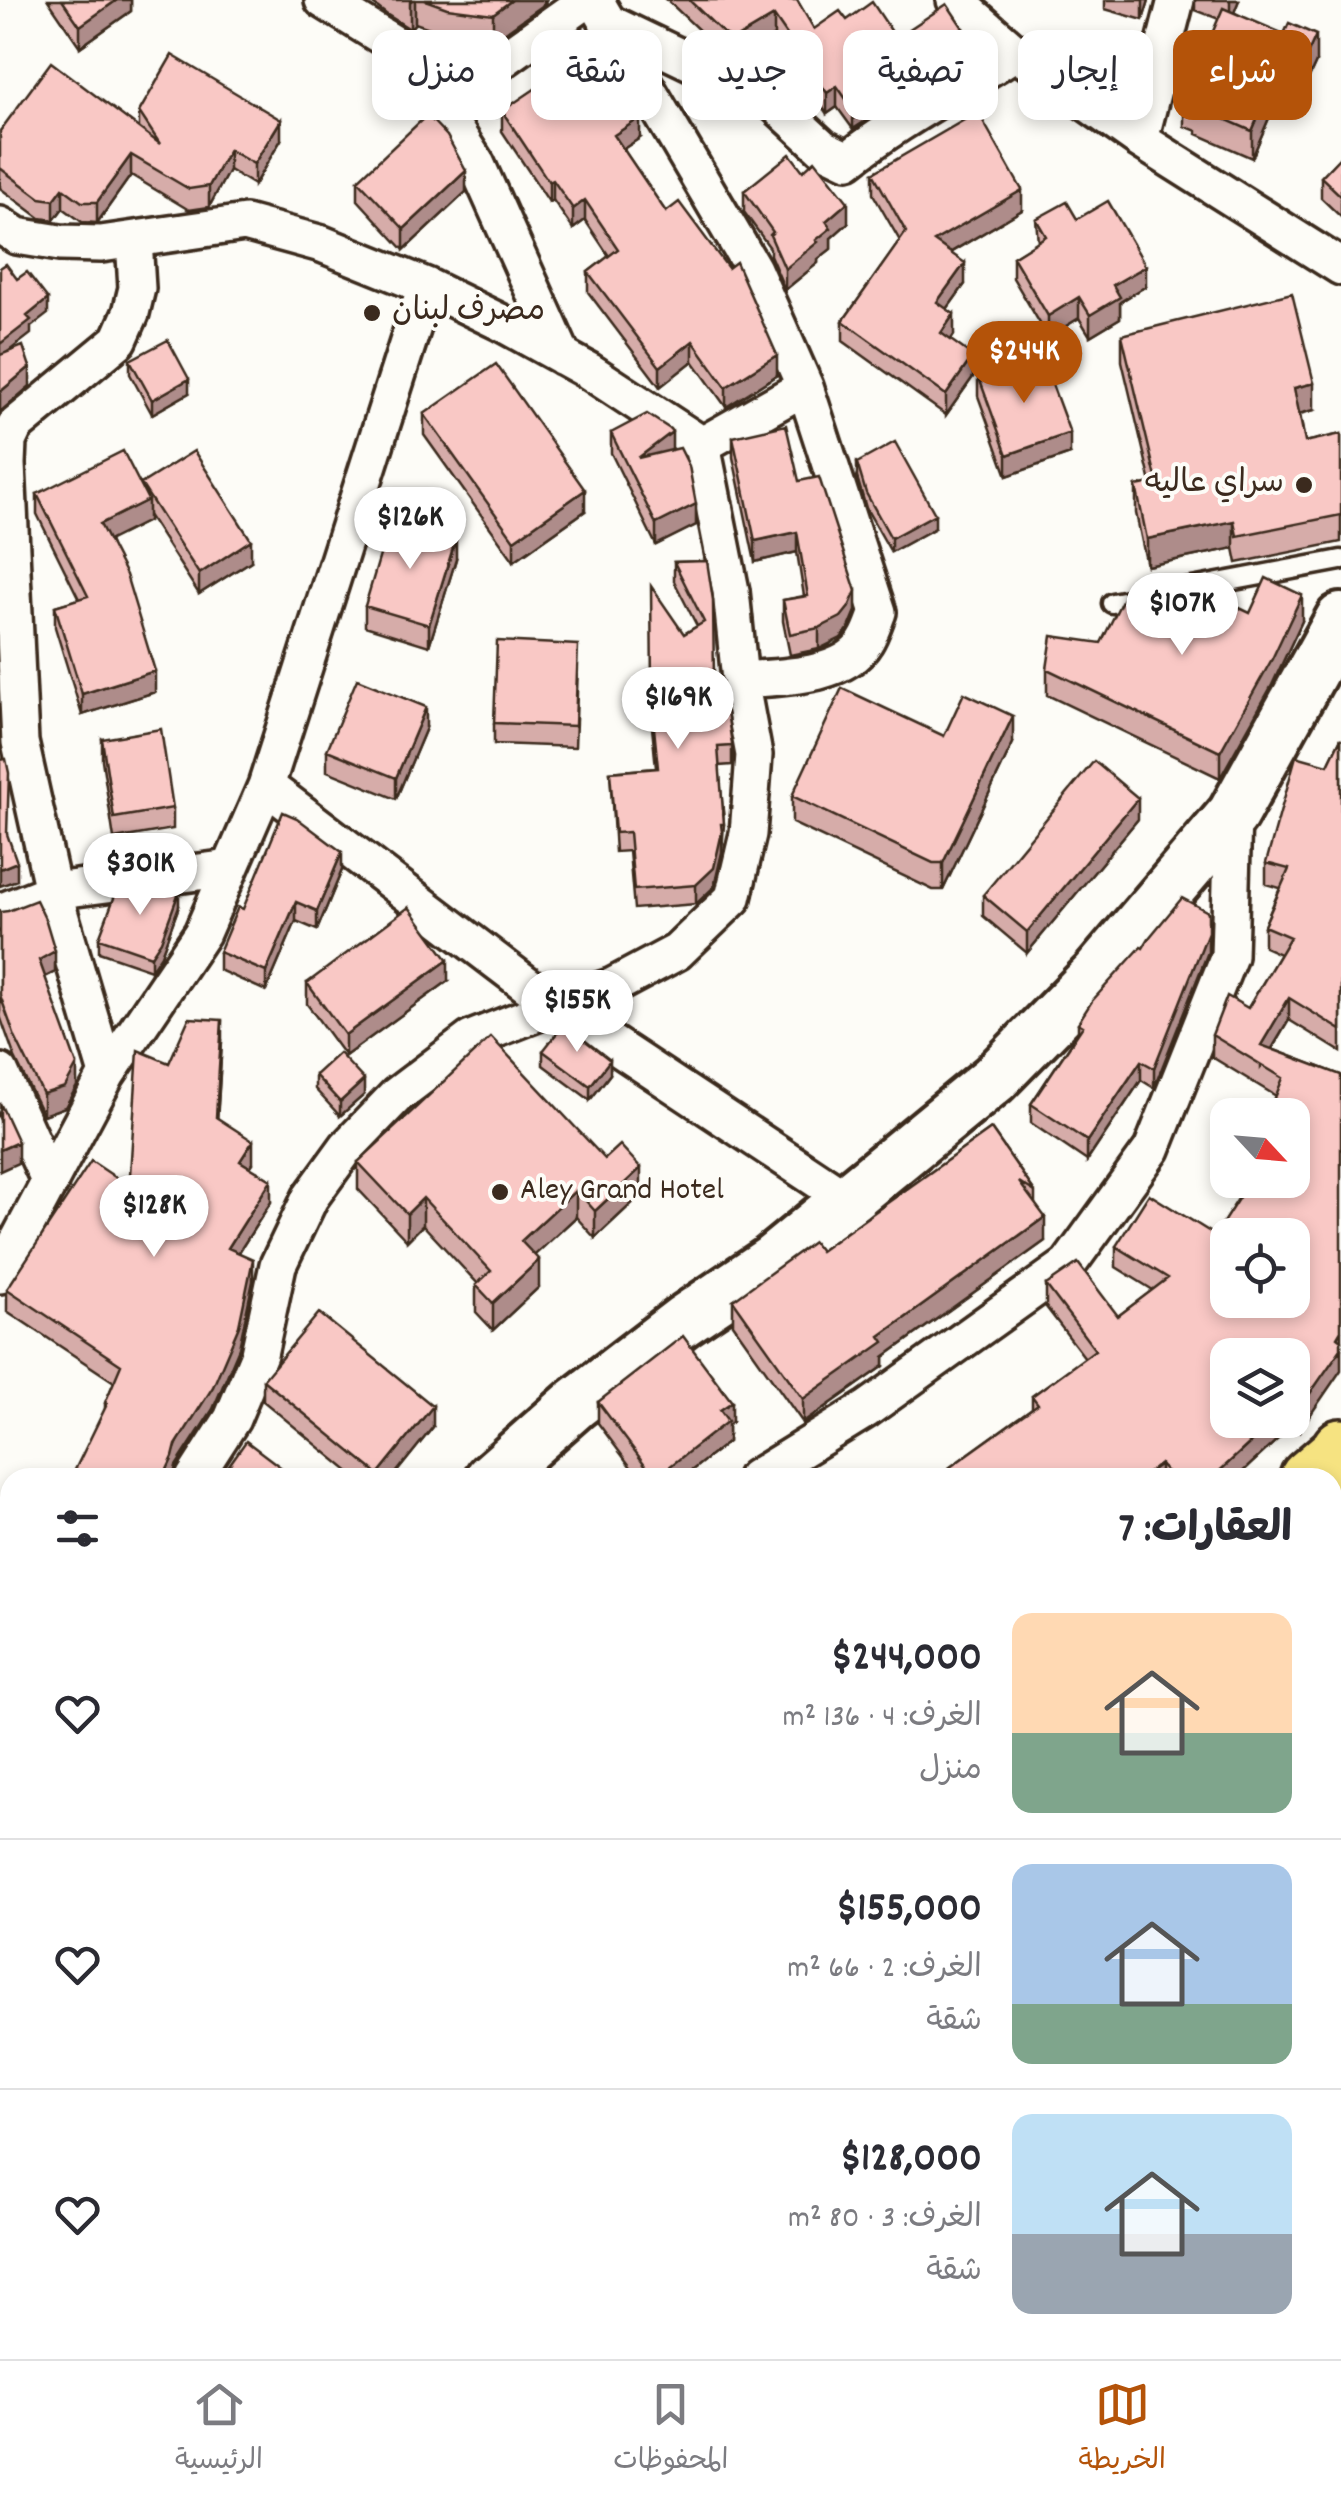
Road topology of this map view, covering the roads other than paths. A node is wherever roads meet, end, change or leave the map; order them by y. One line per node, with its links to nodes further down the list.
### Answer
1 (323, 0): 5 (street)
2 (955, 0): 6 (street)
3 (1176, 0): 9 (street)
4 (596, 7): 6 (street); 7 (street); 15 (street)
5 (372, 30)
6 (1015, 52): 9 (street)
7 (511, 56)
8 (448, 120): 14 (street)
9 (1140, 140): 12 (street)
10 (0, 225): 11 (street)
11 (134, 240): 13 (street); 21 (street)
12 (1341, 267)
13 (426, 286): 14 (street); 22 (street)
14 (562, 357): 16 (street)
15 (805, 387): 16 (street); 20 (street)
16 (702, 445): 20 (street)
17 (1341, 560): 18 (lane)
18 (1112, 603)
19 (1341, 619): 23 (main road)
20 (740, 680): 27 (street)
21 (10, 739): 25 (street)
22 (266, 786): 24 (street); 27 (street)
23 (1234, 814): 31 (main road); 36 (street)
24 (230, 868): 25 (street); 29 (street)
25 (53, 891): 26 (street); 29 (street)
26 (0, 912)
27 (555, 1006): 31 (street); 34 (street)
28 (0, 1072): 30 (street)
29 (107, 1074): 30 (street)
30 (50, 1183): 32 (street)
31 (848, 1200): 35 (main road)
32 (0, 1275)
33 (1341, 1447): 37 (main road)
34 (200, 1468)
35 (502, 1468)
36 (771, 1468)
37 (1320, 1468)

